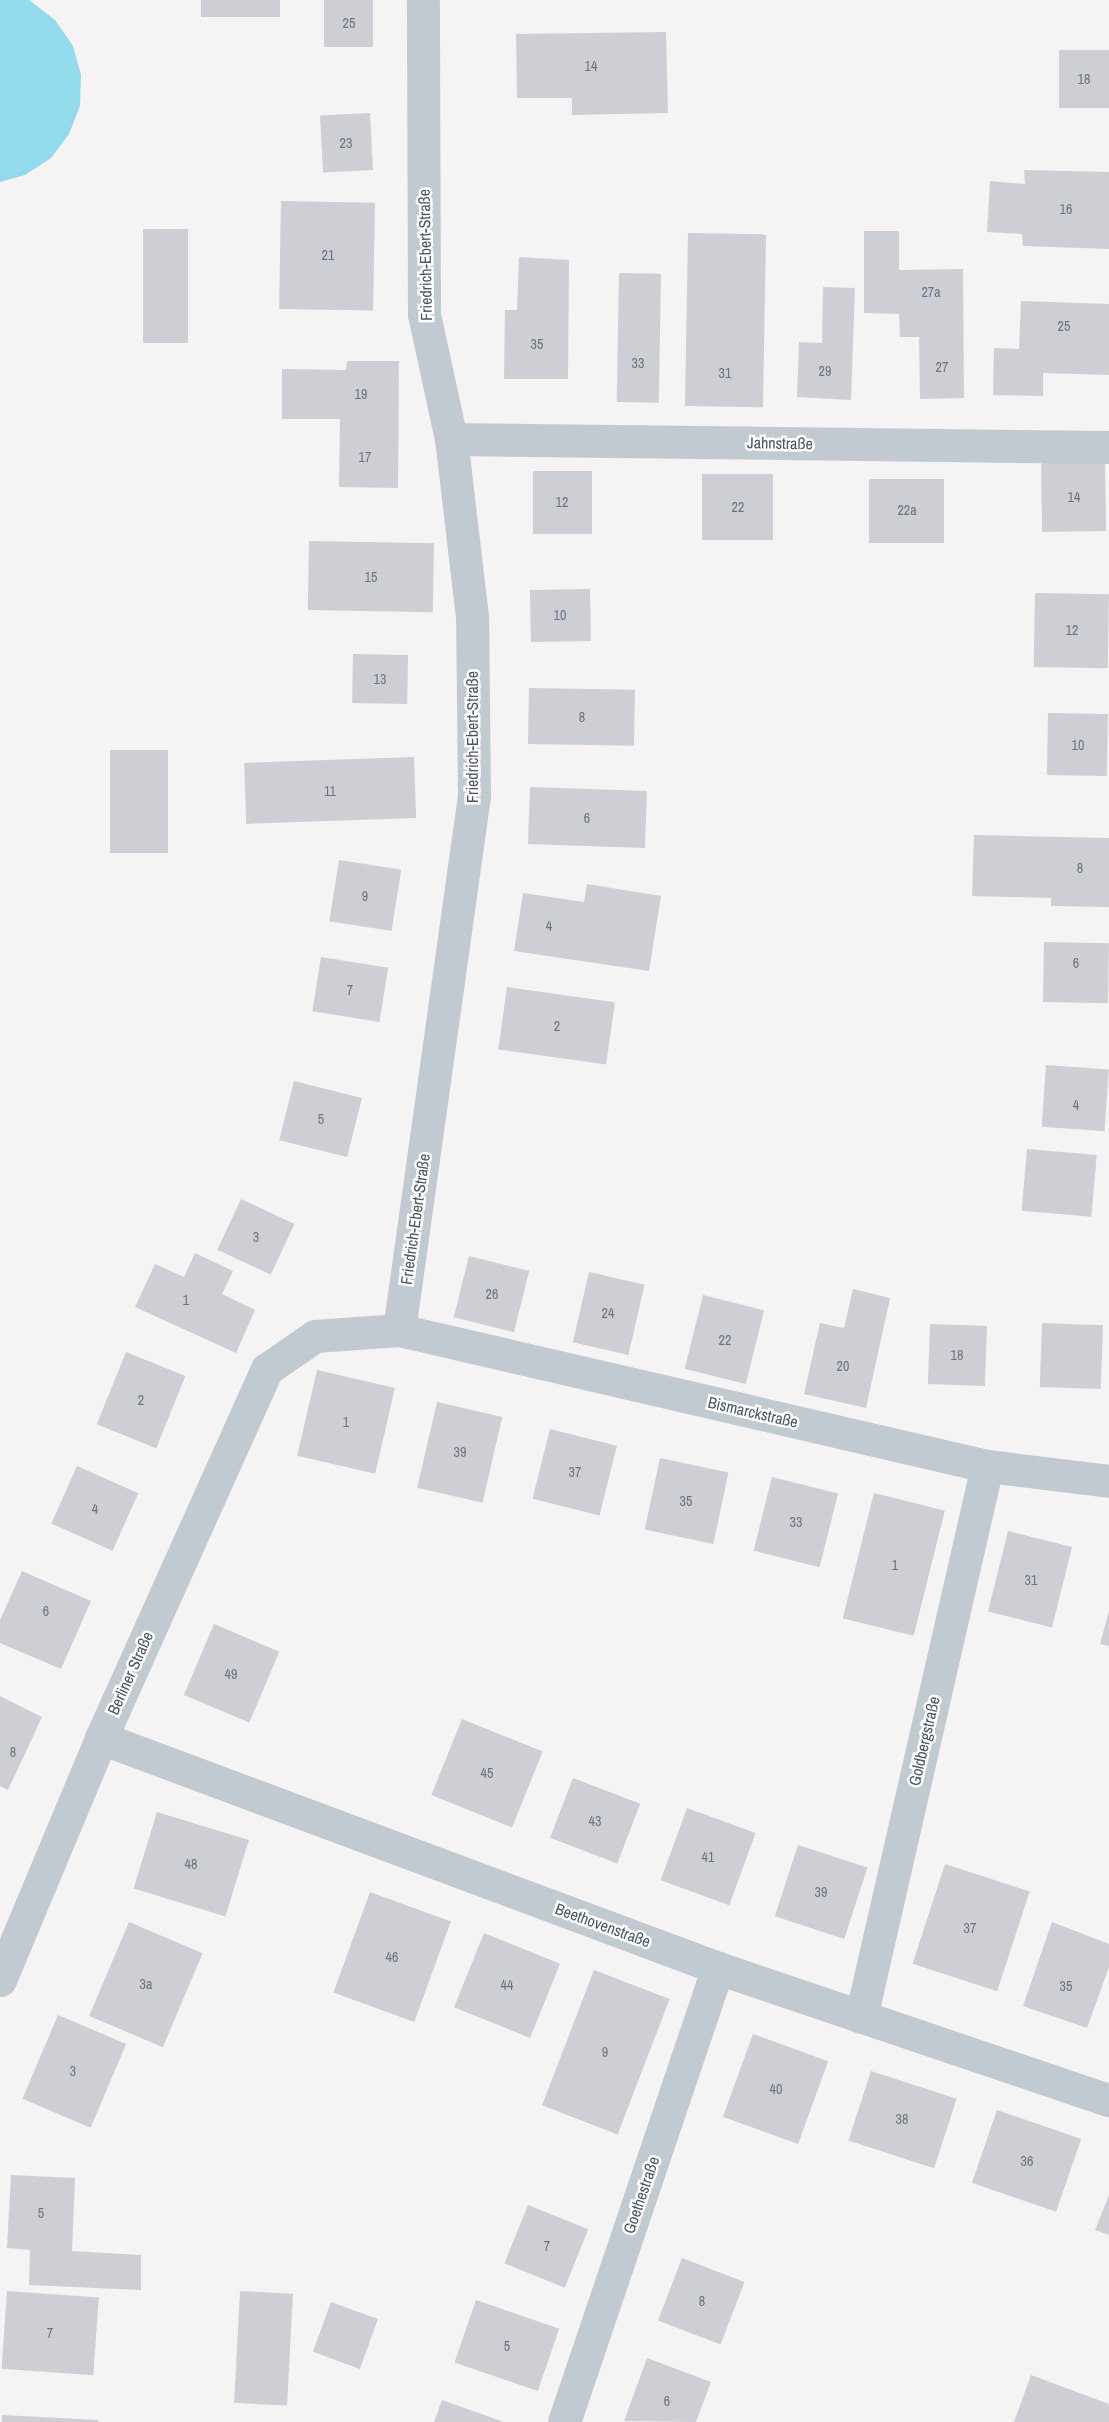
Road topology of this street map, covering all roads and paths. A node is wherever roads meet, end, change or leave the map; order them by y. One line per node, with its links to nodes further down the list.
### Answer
1 (423, 0): 2 (street, Friedrich-Ebert-Straße)
2 (451, 440): 3 (street, Jahnstraße); 4 (street, Friedrich-Ebert-Straße)
3 (1109, 447)
4 (399, 1330): 5 (street, Bismarckstraße); 7 (street, Berliner Straße)
5 (987, 1466): 6 (street, Bismarckstraße); 10 (street, Goldbergstraße)
6 (1109, 1481)
7 (101, 1738): 8 (street, Beethovenstraße); 9 (street, Berliner Straße)
8 (718, 1968): 10 (street, Beethovenstraße); 12 (street, Goethestraße)
9 (0, 1980)
10 (861, 2017): 11 (street, Beethovenstraße)
11 (1109, 2100)
12 (564, 2422)

